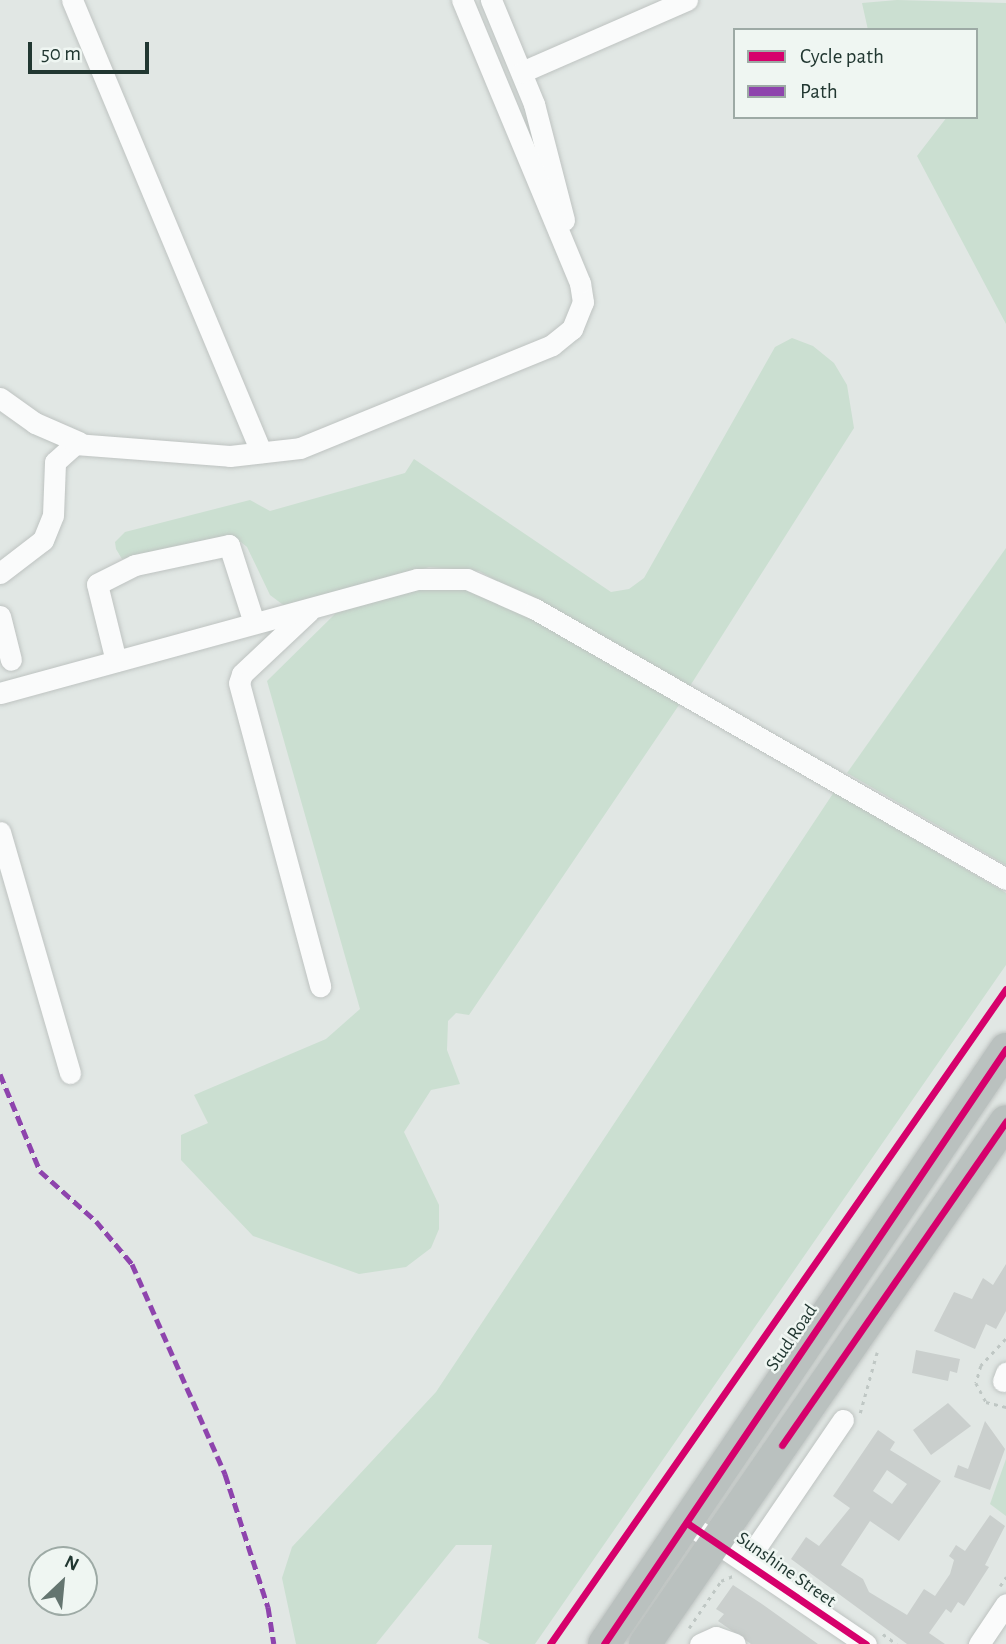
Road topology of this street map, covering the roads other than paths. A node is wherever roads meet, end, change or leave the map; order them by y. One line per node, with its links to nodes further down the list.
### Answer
1 (72, 0): 9 (street)
2 (462, 0): 6 (street)
3 (491, 0): 5 (street)
4 (676, 2): 5 (street)
5 (522, 72): 6 (street)
6 (570, 258): 9 (street)
7 (0, 398): 8 (street)
8 (79, 442): 9 (street); 10 (street)
9 (261, 453)
10 (0, 573)
11 (310, 610): 13 (street); 18 (street); 19 (street)
12 (0, 616): 14 (street)
13 (254, 623): 15 (street); 15 (street)
14 (12, 660)
15 (116, 661): 16 (street)
16 (0, 693)
17 (0, 832): 21 (street)
18 (1006, 879)
19 (320, 986)
20 (1006, 1049): 24 (highway, Stud Road)
21 (70, 1073)
22 (1006, 1121): 25 (highway)
23 (850, 1420): 26 (street)
24 (687, 1523): 25 (street, Sunshine Street); 29 (highway, Stud Road)
25 (716, 1541): 26 (street, Sunshine Street); 30 (highway)
26 (744, 1571): 32 (street, Sunshine Street)
27 (1006, 1604): 33 (street)
28 (692, 1639): 31 (street)
29 (604, 1644)
30 (645, 1644)
31 (735, 1644)
32 (866, 1644)
33 (979, 1644)

